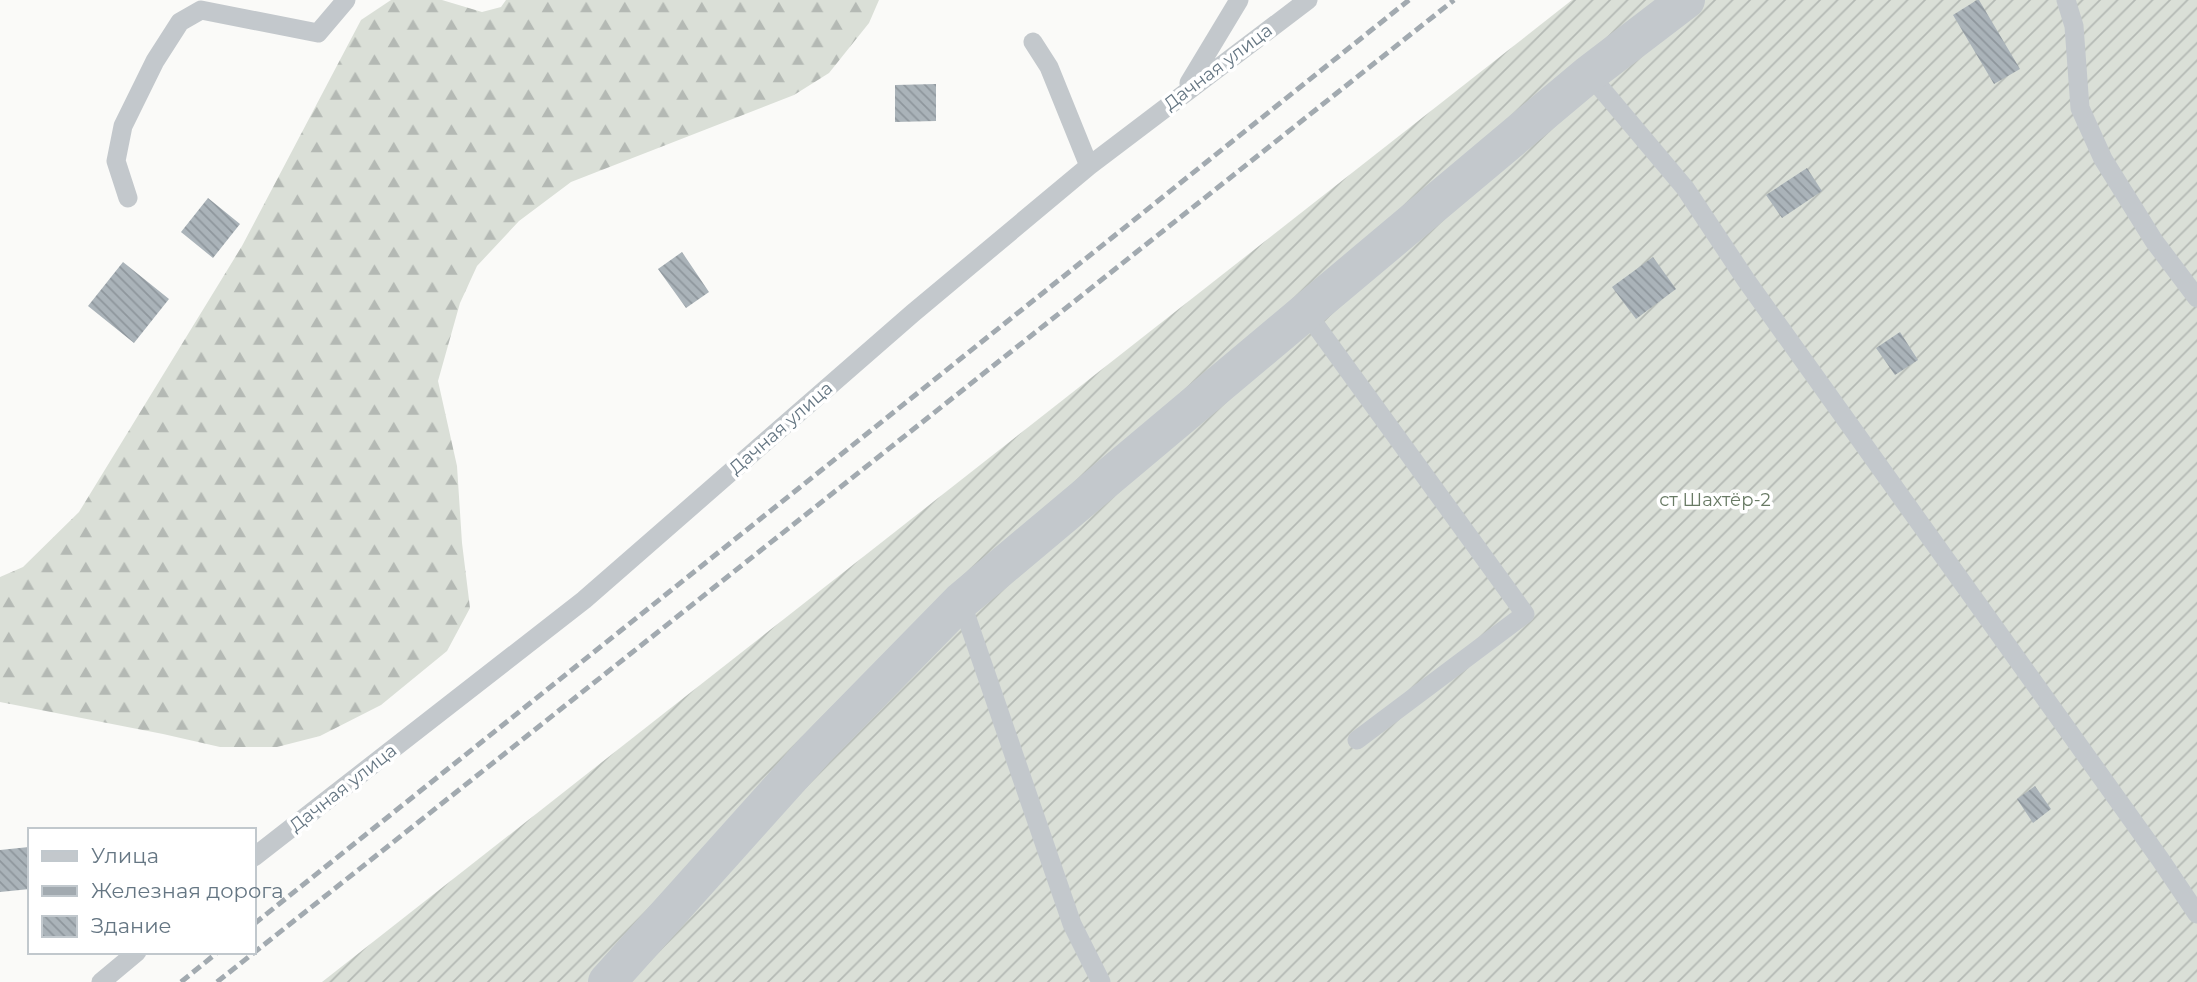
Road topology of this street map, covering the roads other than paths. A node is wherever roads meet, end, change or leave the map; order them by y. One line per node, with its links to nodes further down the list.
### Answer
1 (346, 0): 10 (lane)
2 (1239, 0): 8 (lane)
3 (1308, 0): 8 (lane, Дачная улица)
4 (1686, 0): 7 (street)
5 (2066, 0): 11 (lane)
6 (1033, 42): 9 (lane)
7 (1589, 74): 12 (street); 16 (lane)
8 (1184, 92): 9 (lane, Дачная улица)
9 (1089, 166): 15 (lane, Дачная улица)
10 (128, 198)
11 (2197, 298)
12 (1306, 312): 13 (street); 14 (lane)
13 (961, 601): 19 (street); 20 (lane)
14 (1357, 740)
15 (256, 855)
16 (2197, 914)
17 (135, 954): 18 (lane)
18 (101, 982)
19 (607, 982)
20 (1101, 982)

